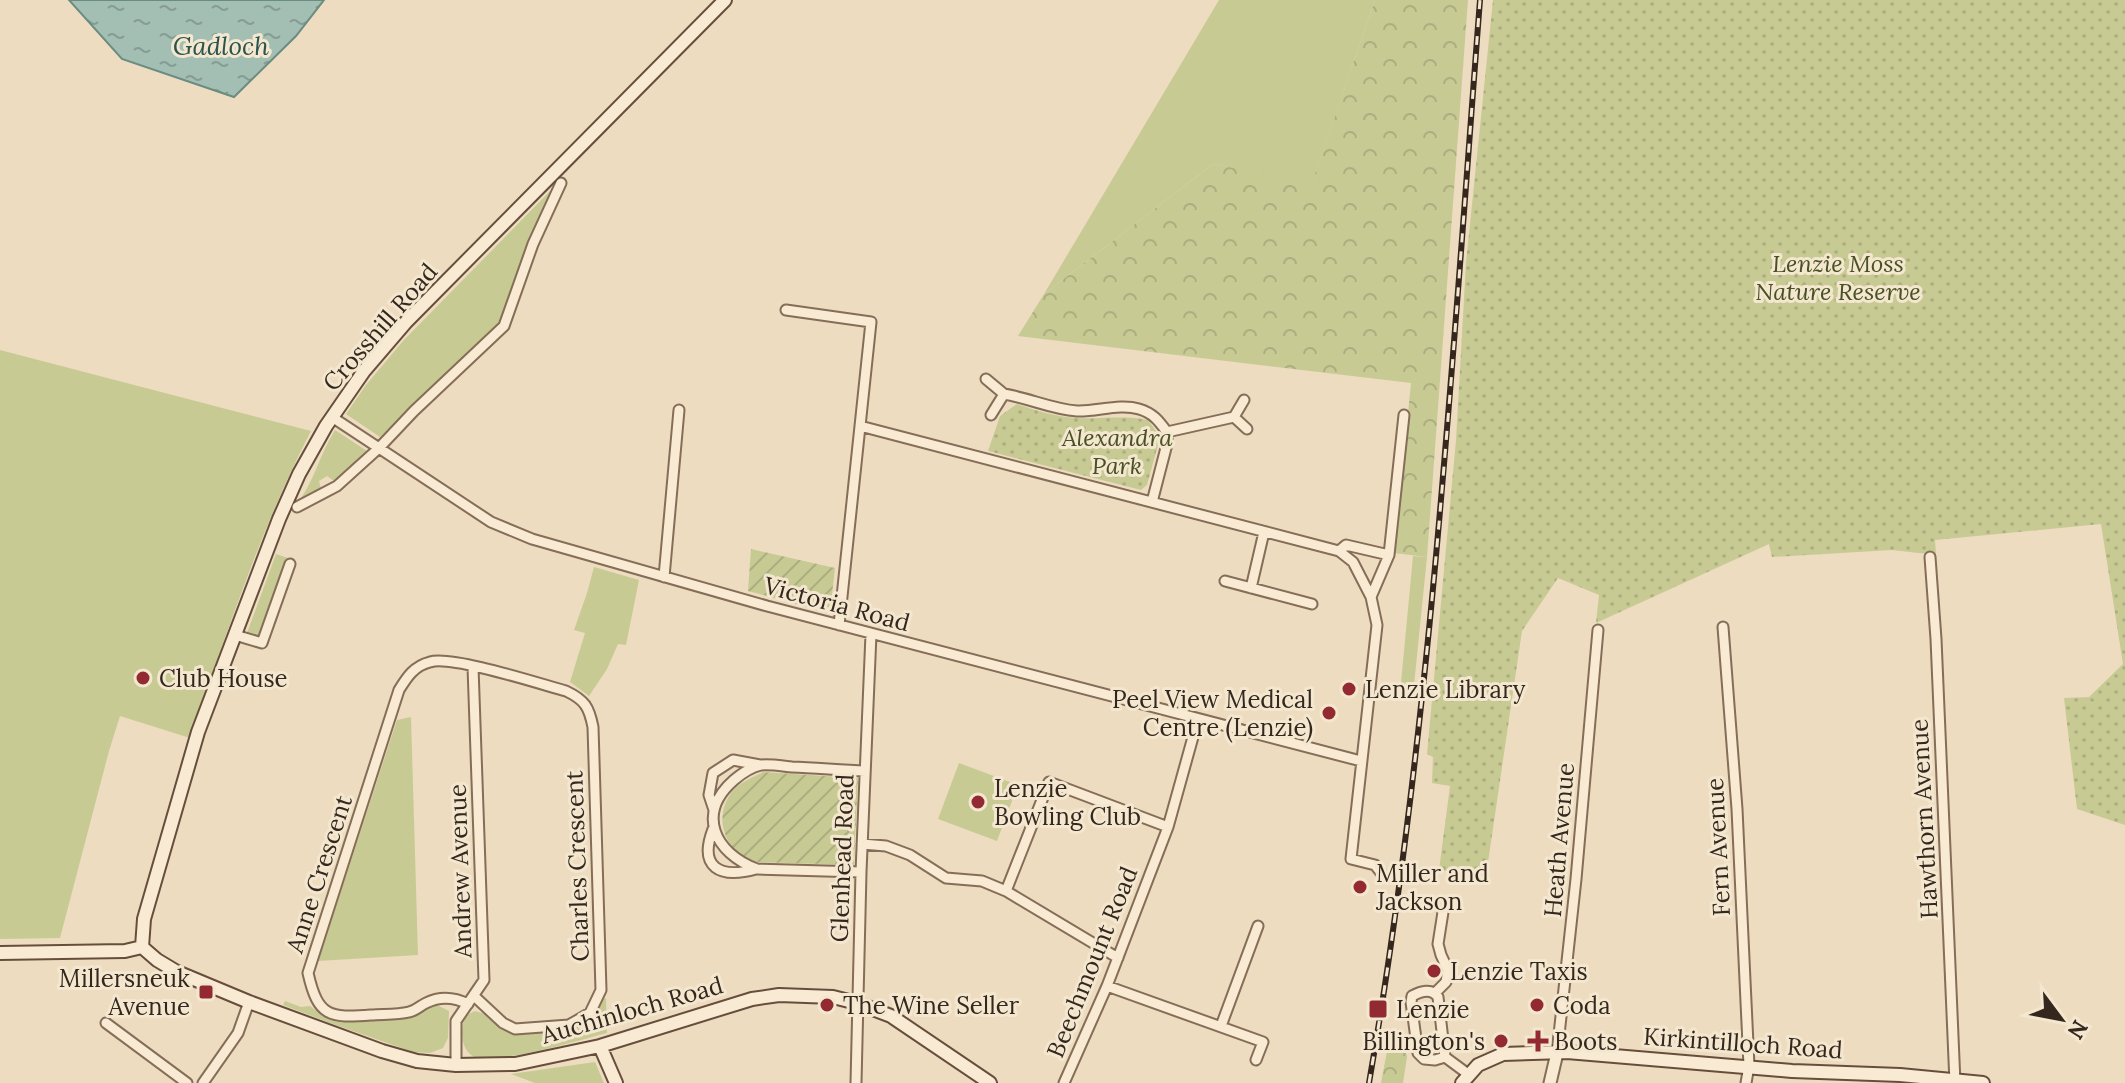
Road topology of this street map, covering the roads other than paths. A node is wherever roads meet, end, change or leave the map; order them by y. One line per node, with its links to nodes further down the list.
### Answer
1 (725, 0): 10 (main road, Crosshill Road)
2 (561, 183): 15 (street)
3 (786, 310): 12 (street)
4 (986, 379): 5 (street)
5 (1004, 394): 8 (street); 14 (street)
6 (1244, 400): 11 (street)
7 (679, 410): 23 (street)
8 (991, 415)
9 (1404, 415): 20 (street)
10 (332, 417): 15 (street, Victoria Road); 32 (main road, Crosshill Road)
11 (1234, 417): 13 (street); 14 (street)
12 (860, 426): 16 (street); 28 (street)
13 (1247, 429)
14 (1167, 432): 16 (street)
15 (379, 448): 17 (street); 23 (street, Victoria Road)
16 (1152, 502): 18 (street)
17 (297, 507)
18 (1264, 532): 19 (street); 25 (street)
19 (1339, 551): 20 (street); 26 (street)
20 (1389, 555): 26 (street)
21 (1930, 557): 65 (street, Hawthorn Avenue)
22 (290, 564): 32 (street)
23 (664, 577): 28 (street, Victoria Road)
24 (1225, 581): 25 (street)
25 (1251, 588): 27 (street)
26 (1371, 597): 35 (street)
27 (1312, 604)
28 (839, 625): 31 (street, Victoria Road)
29 (1723, 627): 63 (street, Fern Avenue)
30 (1598, 630): 59 (street, Heath Avenue)
31 (871, 634): 34 (street, Victoria Road); 37 (street, Glenhead Road)
32 (235, 635): 48 (main road, Crosshill Road)
33 (473, 667): 53 (street, Andrew Avenue); 53 (street, Charles Crescent); 53 (street, Anne Crescent)
34 (1198, 719): 35 (street, Victoria Road); 39 (street, Beechmount Road)
35 (1361, 761): 44 (street)
36 (760, 765): 37 (street); 38 (street); 38 (street)
37 (865, 771): 41 (street, Glenhead Road)
38 (714, 810): 40 (street)
39 (1168, 827): 45 (street); 50 (street, Beechmount Road)
40 (713, 829): 42 (street); 42 (street)
41 (862, 844): 43 (street, Glenhead Road); 45 (street)
42 (757, 869): 43 (street)
43 (861, 872): 55 (street, Glenhead Road)
44 (1382, 874)
45 (1006, 891): 50 (street)
46 (1443, 912): 52 (street)
47 (1258, 926): 57 (street)
48 (142, 947): 49 (main road); 54 (main road, Auchinloch Road)
49 (0, 953)
50 (1118, 958): 51 (street, Beechmount Road)
51 (1107, 986): 57 (street); 71 (street, Beechmount Road)
52 (1435, 993): 60 (street); 60 (street)
53 (471, 1000): 62 (street, Andrew Avenue)
54 (249, 1002): 62 (main road, Auchinloch Road); 67 (street)
55 (857, 1003): 58 (main road, Auchinloch Road); 69 (street, Glenhead Road); 70 (main road, Auchinloch Road)
56 (106, 1023): 66 (street)
57 (1221, 1026): 61 (street)
58 (600, 1046): 62 (main road, Auchinloch Road); 68 (main road)
59 (1557, 1053): 63 (main road, Kirkintilloch Road); 64 (main road, Kirkintilloch Road); 72 (street)
60 (1445, 1057): 64 (street)
61 (1256, 1060)
62 (456, 1065)
63 (1749, 1066): 65 (main road, Kirkintilloch Road); 73 (street, Fern Avenue)
64 (1465, 1079)
65 (1955, 1081): 74 (main road, Kirkintilloch Road)
66 (187, 1083)
67 (203, 1083)
68 (616, 1083)
69 (856, 1083)
70 (990, 1083)
71 (1064, 1083)
72 (1550, 1083)
73 (1746, 1083)
74 (1983, 1083)

